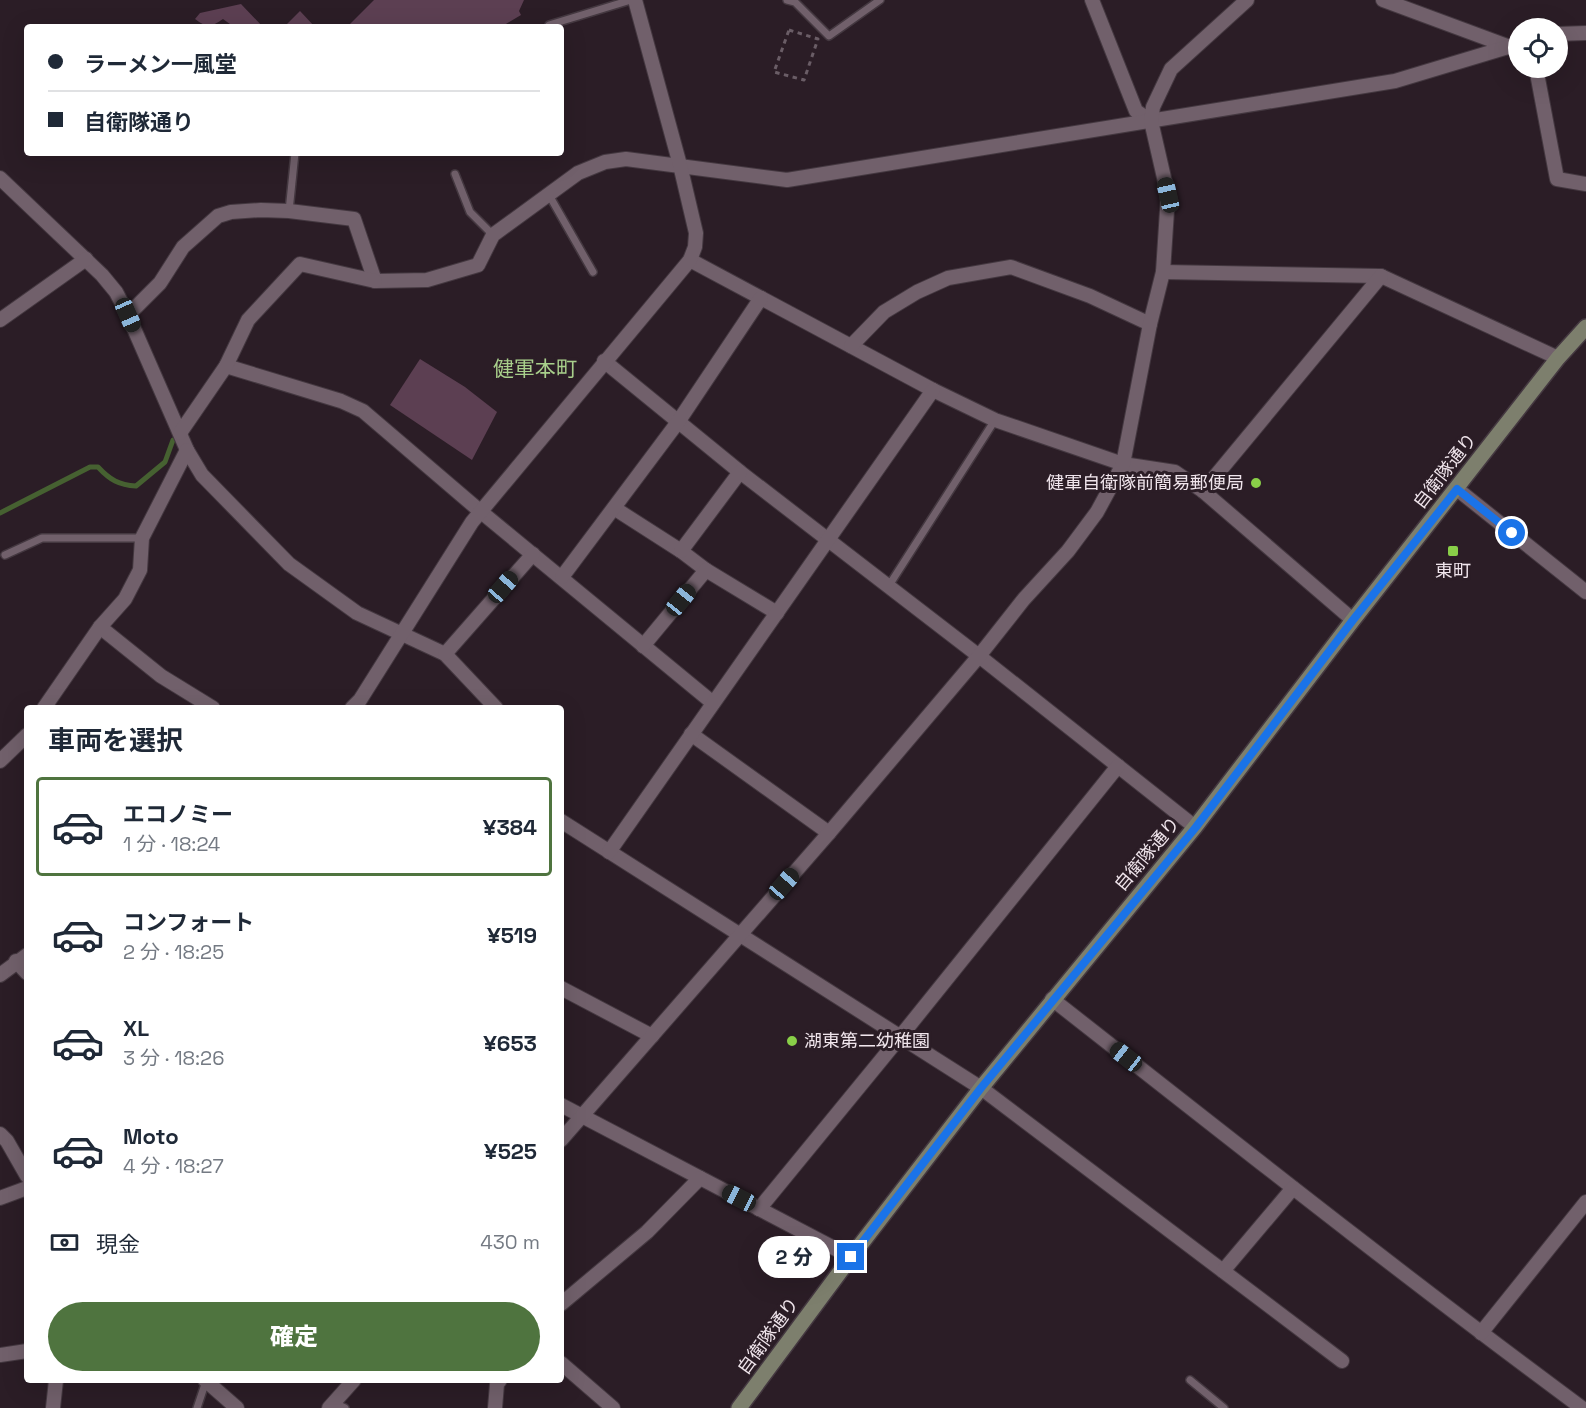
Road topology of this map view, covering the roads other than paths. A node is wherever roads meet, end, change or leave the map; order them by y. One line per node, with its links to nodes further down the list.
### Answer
1 (633, 0): 7 (lane); 15 (street)
2 (787, 0): 3 (lane)
3 (880, 0)
4 (1092, 0): 13 (street)
5 (1248, 0): 13 (street)
6 (1383, 0): 10 (street)
7 (552, 24)
8 (1586, 33): 9 (street)
9 (1568, 34)
10 (1508, 44)
11 (1508, 48): 13 (street)
12 (1538, 78): 18 (street)
13 (1151, 121): 15 (street); 25 (street)
14 (295, 156): 20 (lane)
15 (680, 165): 19 (street); 23 (street)
16 (455, 174): 21 (lane)
17 (0, 178): 22 (street)
18 (1586, 184)
19 (549, 195): 21 (street); 24 (lane)
20 (289, 211): 27 (street); 29 (street)
21 (493, 236): 27 (street)
22 (86, 259): 29 (street); 30 (street)
23 (690, 260): 28 (street); 35 (street)
24 (594, 272)
25 (1163, 272): 26 (street); 31 (street)
26 (1381, 276): 34 (street); 45 (street)
27 (375, 281): 36 (street)
28 (761, 298): 33 (street); 39 (street)
29 (128, 315): 40 (street)
30 (0, 320)
31 (1150, 324): 33 (street); 42 (street)
32 (1586, 327): 34 (street, 自衛隊通り)
33 (851, 346): 37 (street)
34 (1558, 358): 44 (street, 自衛隊通り)
35 (604, 361): 39 (street); 47 (street)
36 (226, 366): 40 (street); 47 (street)
37 (933, 390): 38 (street); 49 (street)
38 (995, 420): 42 (street); 55 (lane)
39 (678, 422): 43 (street); 46 (street)
40 (180, 433): 41 (street)
41 (187, 450): 48 (street); 60 (street)
42 (1123, 464): 45 (street); 63 (street)
43 (740, 472): 49 (street); 50 (street)
44 (1457, 489): 56 (street); 58 (street, 自衛隊通り)
45 (1203, 491): 58 (street)
46 (614, 508): 50 (street); 54 (street)
47 (480, 511): 51 (street); 60 (street)
48 (142, 538): 52 (lane); 59 (street)
49 (828, 540): 55 (street); 57 (street)
50 (681, 551): 53 (street)
51 (533, 554): 54 (street); 62 (street)
52 (5, 555)
53 (706, 570): 57 (street); 61 (street)
54 (562, 577): 61 (street)
55 (888, 586): 63 (street)
56 (1586, 592)
57 (777, 613): 64 (street)
58 (1353, 620): 74 (street, 自衛隊通り)
59 (100, 627): 65 (street); 66 (street)
60 (402, 634): 62 (street); 67 (street)
61 (643, 646): 64 (street)
62 (445, 654): 68 (street)
63 (979, 656): 72 (street); 75 (street)
64 (713, 703): 69 (street)
65 (46, 705)
66 (208, 705)
67 (355, 705)
68 (493, 705)
69 (692, 734): 75 (street); 76 (street)
70 (24, 738): 71 (street)
71 (0, 761)
72 (1118, 766): 74 (street); 83 (street)
73 (564, 823): 76 (street)
74 (1196, 827): 81 (street, 自衛隊通り)
75 (829, 833): 77 (street)
76 (609, 852): 77 (street)
77 (740, 935): 82 (street); 83 (street)
78 (22, 958): 79 (street)
79 (0, 975)
80 (564, 990): 82 (street)
81 (1052, 999): 84 (street, 自衛隊通り); 91 (street)
82 (652, 1036): 86 (street)
83 (900, 1037): 84 (street); 95 (street)
84 (981, 1088): 96 (street, 自衛隊通り); 97 (street)
85 (564, 1107): 86 (street)
86 (582, 1116): 88 (street); 90 (street)
87 (0, 1134): 89 (street)
88 (564, 1137)
89 (24, 1171)
90 (700, 1178): 95 (street); 98 (street)
91 (1293, 1188): 97 (street); 99 (street)
92 (24, 1189): 93 (street)
93 (0, 1198)
94 (1586, 1202): 99 (street)
95 (759, 1209): 96 (street)
96 (851, 1257): 116 (street, 自衛隊通り)
97 (1223, 1271): 102 (street)
98 (564, 1301)
99 (1481, 1333): 118 (street)
100 (24, 1351): 101 (street)
101 (0, 1355)
102 (1342, 1361)
103 (564, 1366): 115 (street)
104 (1190, 1380): 117 (lane)
105 (56, 1383): 111 (street)
106 (204, 1383): 112 (lane)
107 (208, 1383): 113 (street)
108 (352, 1383): 110 (street)
109 (498, 1383): 114 (street)
110 (336, 1406)
111 (53, 1408)
112 (197, 1408)
113 (237, 1408)
114 (495, 1408)
115 (613, 1408)
116 (739, 1408)
117 (1224, 1408)
118 (1582, 1408)

